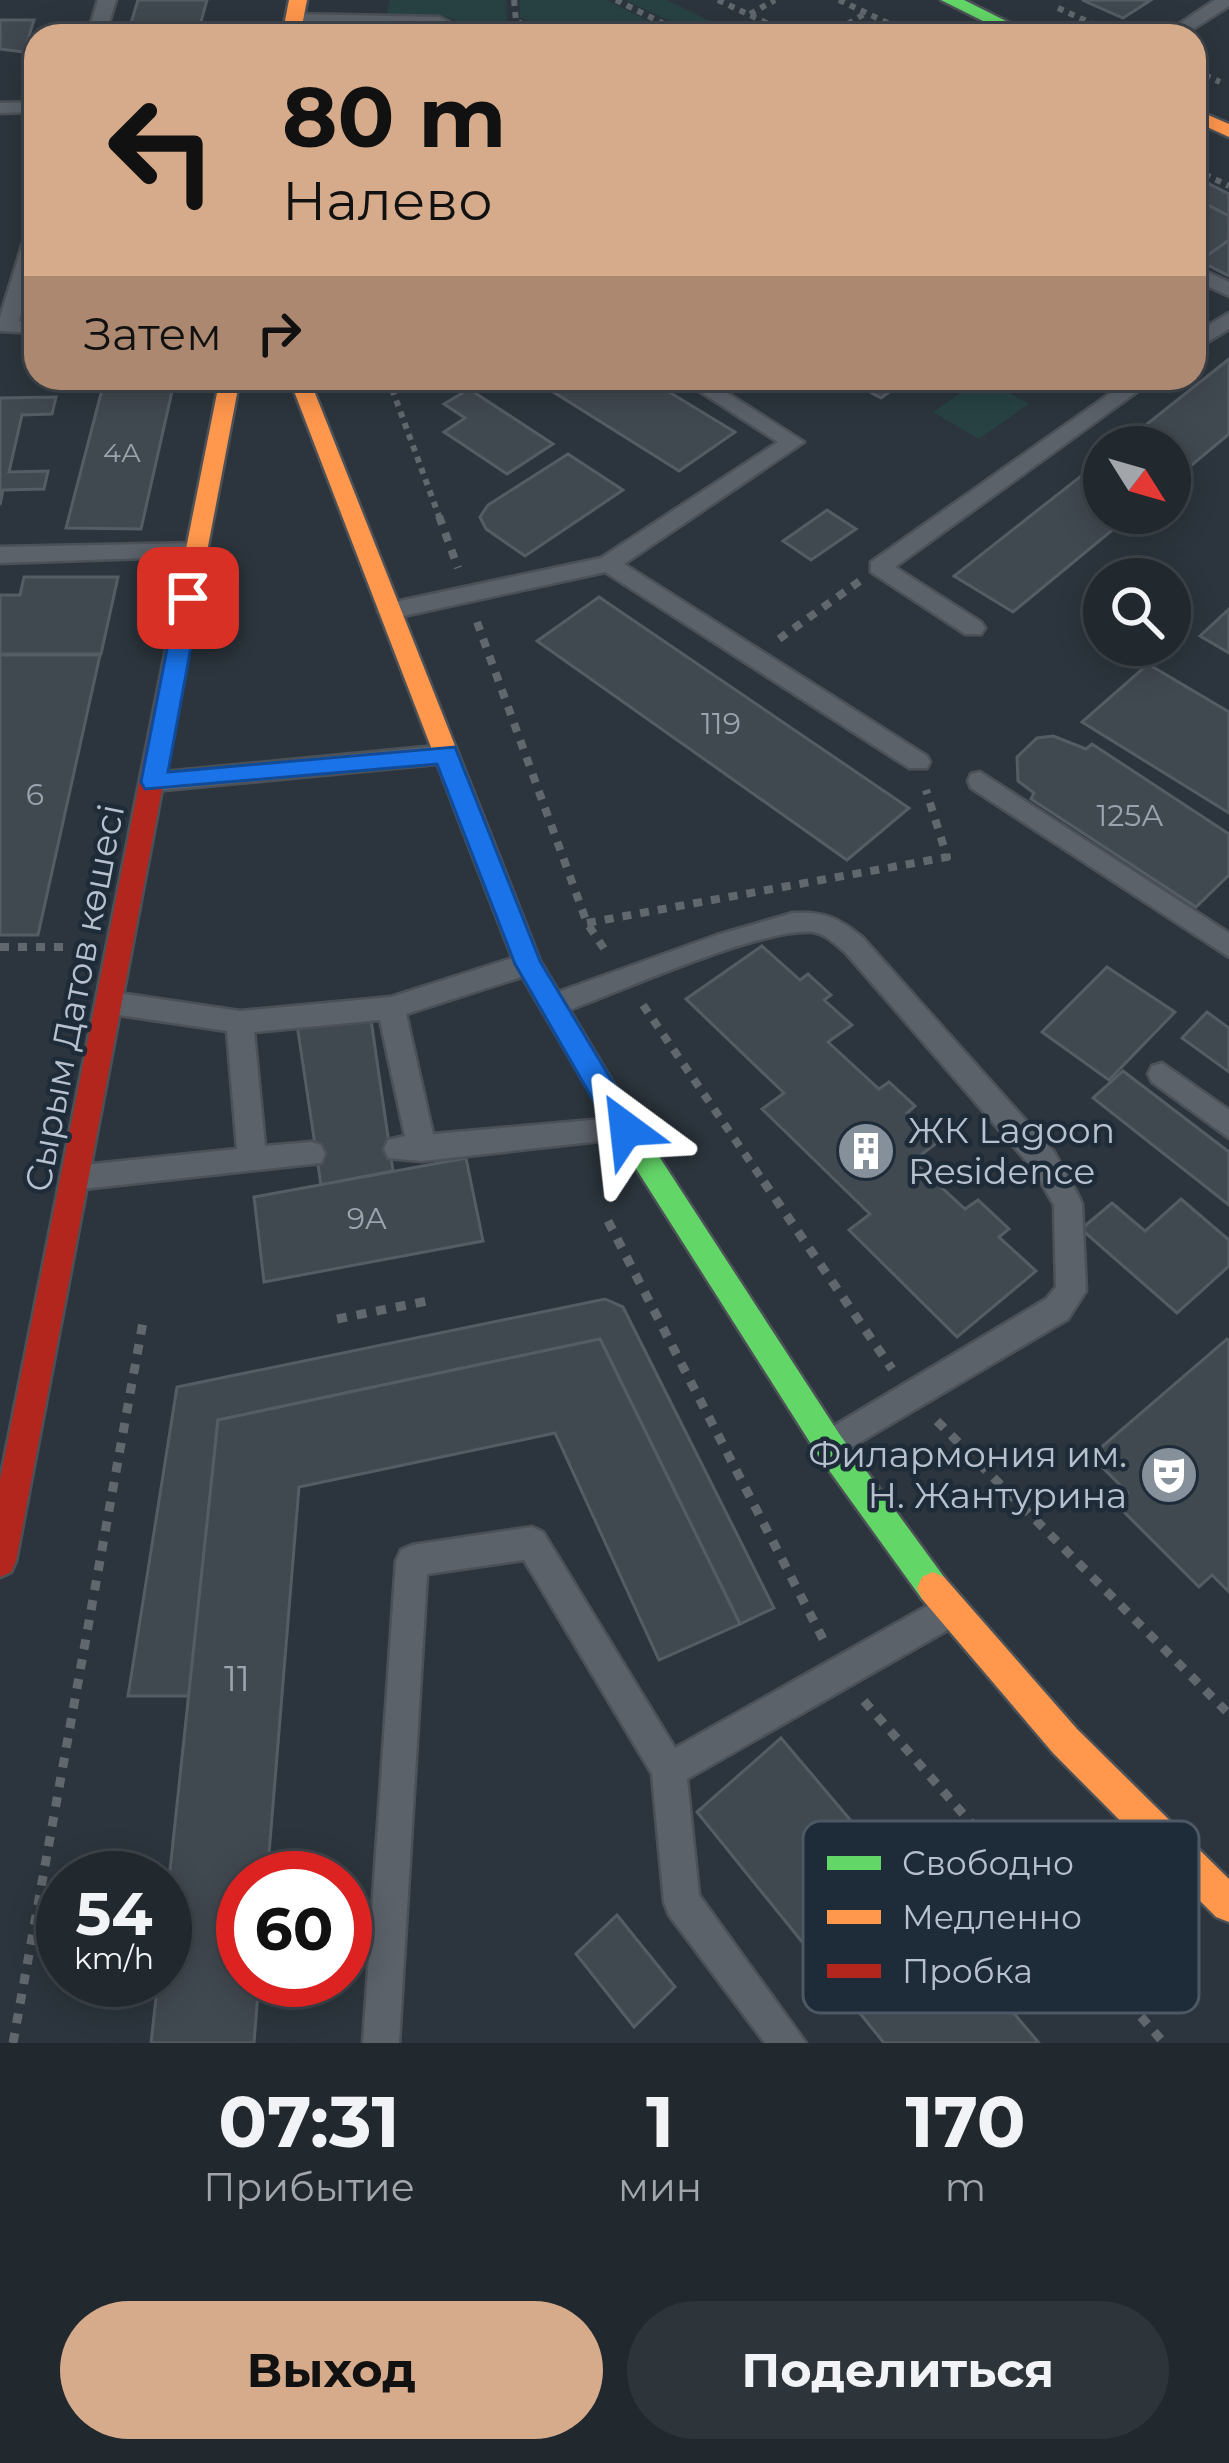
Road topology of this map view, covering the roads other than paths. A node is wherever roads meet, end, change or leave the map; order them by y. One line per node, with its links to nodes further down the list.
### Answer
1 (950, 0): 5 (main road)
2 (1227, 0): 6 (lane)
3 (297, 14): 4 (lane)
4 (443, 24)
5 (1002, 24)
6 (1189, 24)
7 (24, 272): 8 (lane)
8 (24, 327)
9 (228, 390): 13 (main road, Сырым Датов көшесі)
10 (304, 390): 16 (main road)
11 (708, 390): 15 (lane)
12 (1129, 390): 17 (lane)
13 (197, 551): 14 (lane); 21 (main road, Сырым Датов көшесі)
14 (0, 555)
15 (608, 564): 16 (lane); 19 (lane)
16 (390, 611): 18 (main road)
17 (974, 628)
18 (446, 754): 21 (lane); 23 (main road)
19 (918, 762)
20 (980, 781): 22 (lane)
21 (154, 782): 24 (main road, Сырым Датов көшесі)
22 (1229, 947)
23 (528, 964): 25 (main road); 26 (lane)
24 (112, 1003): 27 (lane); 33 (main road, Сырым Датов көшесі)
25 (553, 1005): 30 (main road); 34 (lane)
26 (391, 1007): 27 (lane); 30 (lane)
27 (241, 1022): 32 (lane)
28 (1162, 1074): 29 (lane)
29 (1229, 1126)
30 (626, 1129): 34 (main road)
31 (311, 1154): 32 (lane)
32 (252, 1158): 33 (lane)
33 (74, 1178): 35 (main road, Сырым Датов көшесі)
34 (830, 1445): 36 (main road)
35 (0, 1561)
36 (950, 1611): 37 (lane); 38 (main road)
37 (668, 1770): 41 (lane); 42 (lane)
38 (1145, 1821)
39 (1199, 1874): 40 (main road)
40 (1229, 1904)
41 (381, 2043)
42 (788, 2043)

